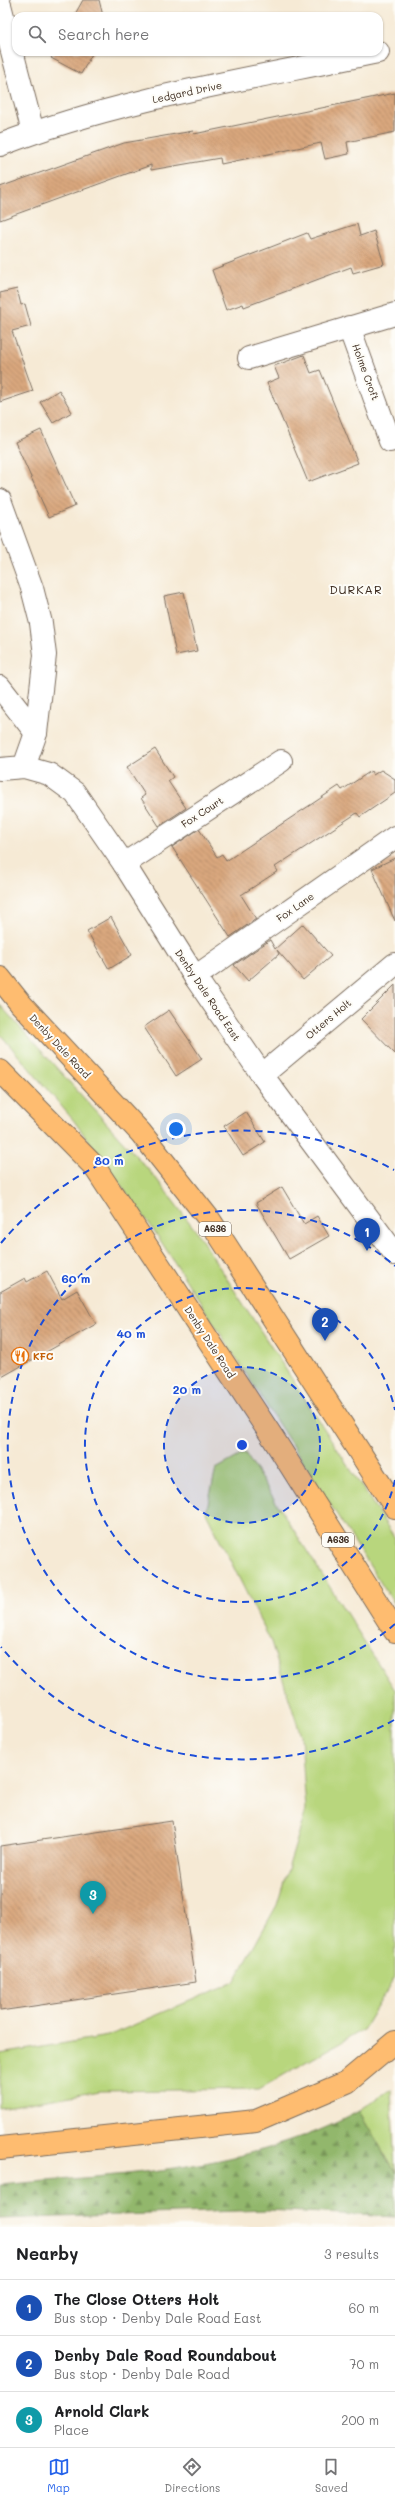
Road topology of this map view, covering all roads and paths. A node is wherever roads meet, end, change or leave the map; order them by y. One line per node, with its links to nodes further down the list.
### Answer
1 (0, 5): 3 (street)
2 (395, 48): 4 (street, Ledgard Drive)
3 (12, 51)
4 (383, 51)
5 (13, 56): 7 (street)
6 (360, 56): 7 (street, Ledgard Drive)
7 (33, 132): 8 (street, Ledgard Drive)
8 (0, 145)
9 (395, 314): 10 (street)
10 (349, 326): 11 (street); 12 (street, Holme Croft)
11 (249, 358)
12 (390, 441)
13 (0, 500): 15 (street)
14 (0, 687): 15 (street)
15 (36, 733): 17 (street)
16 (281, 761): 19 (street, Fox Court)
17 (7, 769): 19 (street, Denby Dale Road East)
18 (395, 837): 21 (street, Fox Lane)
19 (124, 864): 21 (street, Denby Dale Road East)
20 (395, 964): 24 (street, Otters Holt)
21 (195, 977): 24 (street, Denby Dale Road East)
22 (0, 978): 26 (main road, Denby Dale Road / A636)
23 (0, 1071): 27 (main road, Denby Dale Road / A636)
24 (262, 1075): 25 (street, Denby Dale Road East)
25 (395, 1254)
26 (395, 1507)
27 (395, 1631)
28 (395, 2042): 29 (main road)
29 (0, 2148)

